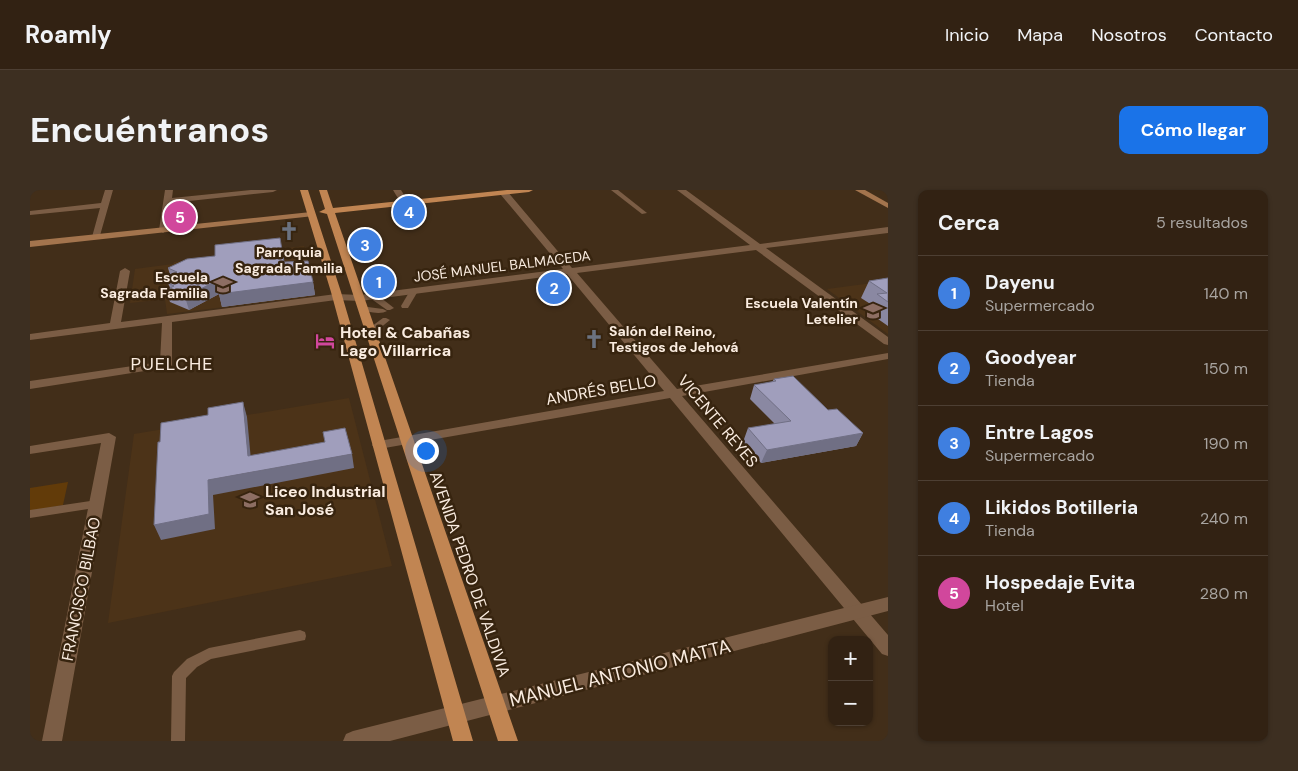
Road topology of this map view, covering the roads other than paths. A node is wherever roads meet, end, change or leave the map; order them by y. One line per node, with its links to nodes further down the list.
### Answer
1 (109, 190): 15 (street)
2 (169, 190): 13 (street)
3 (273, 190): 13 (street)
4 (304, 190): 20 (main road)
5 (323, 190): 17 (main road, AVENIDA PEDRO DE VALDIVIA)
6 (397, 190): 14 (street)
7 (529, 190): 12 (main road)
8 (614, 190): 19 (lane)
9 (681, 190): 25 (street)
10 (859, 190): 16 (main road)
11 (476, 193): 12 (main road); 14 (main road)
12 (504, 193): 27 (street, VICENTE REYES)
13 (168, 200): 21 (street)
14 (405, 203): 17 (main road)
15 (105, 205): 18 (street); 23 (street)
16 (888, 206)
17 (330, 211): 20 (main road); 30 (main road, AVENIDA PEDRO DE VALDIVIA)
18 (30, 212)
19 (644, 213)
20 (311, 214): 21 (main road); 29 (main road)
21 (164, 230): 23 (main road)
22 (888, 230): 25 (street, JOSÉ MANUEL BALMACEDA)
23 (96, 237): 24 (main road)
24 (30, 244)
25 (757, 247): 27 (street, JOSÉ MANUEL BALMACEDA); 37 (street)
26 (125, 271): 34 (street)
27 (570, 271): 28 (street, JOSÉ MANUEL BALMACEDA); 40 (street, VICENTE REYES)
28 (414, 291): 30 (street, JOSÉ MANUEL BALMACEDA); 31 (lane)
29 (336, 296): 30 (street, JOSÉ MANUEL BALMACEDA); 32 (street, JOSÉ MANUEL BALMACEDA); 42 (main road)
30 (365, 301): 30 (lane); 35 (main road, AVENIDA PEDRO DE VALDIVIA)
31 (405, 306)
32 (167, 319): 34 (street, JOSÉ MANUEL BALMACEDA); 39 (street)
33 (386, 320): 35 (lane)
34 (115, 326): 36 (street, JOSÉ MANUEL BALMACEDA)
35 (370, 331): 41 (main road, AVENIDA PEDRO DE VALDIVIA)
36 (30, 337)
37 (888, 342)
38 (888, 356): 40 (street, ANDRÉS BELLO)
39 (30, 385)
40 (674, 393): 41 (street, ANDRÉS BELLO); 47 (street, VICENTE REYES)
41 (406, 440): 42 (street, ANDRÉS BELLO); 50 (main road, AVENIDA PEDRO DE VALDIVIA)
42 (379, 445): 51 (main road)
43 (30, 450): 44 (street, FRANCISCO BILBAO)
44 (96, 504): 45 (lane); 52 (street, FRANCISCO BILBAO)
45 (30, 514)
46 (888, 604): 47 (street, MANUEL ANTONIO MATTA)
47 (858, 612): 49 (street, VICENTE REYES); 50 (street, MANUEL ANTONIO MATTA)
48 (300, 636): 53 (lane)
49 (888, 648)
50 (496, 704): 51 (street, MANUEL ANTONIO MATTA); 56 (main road, AVENIDA PEDRO DE VALDIVIA)
51 (455, 715): 54 (street, MANUEL ANTONIO MATTA); 55 (main road)
52 (52, 741)
53 (178, 741)
54 (353, 741)
55 (462, 741)
56 (508, 741)

